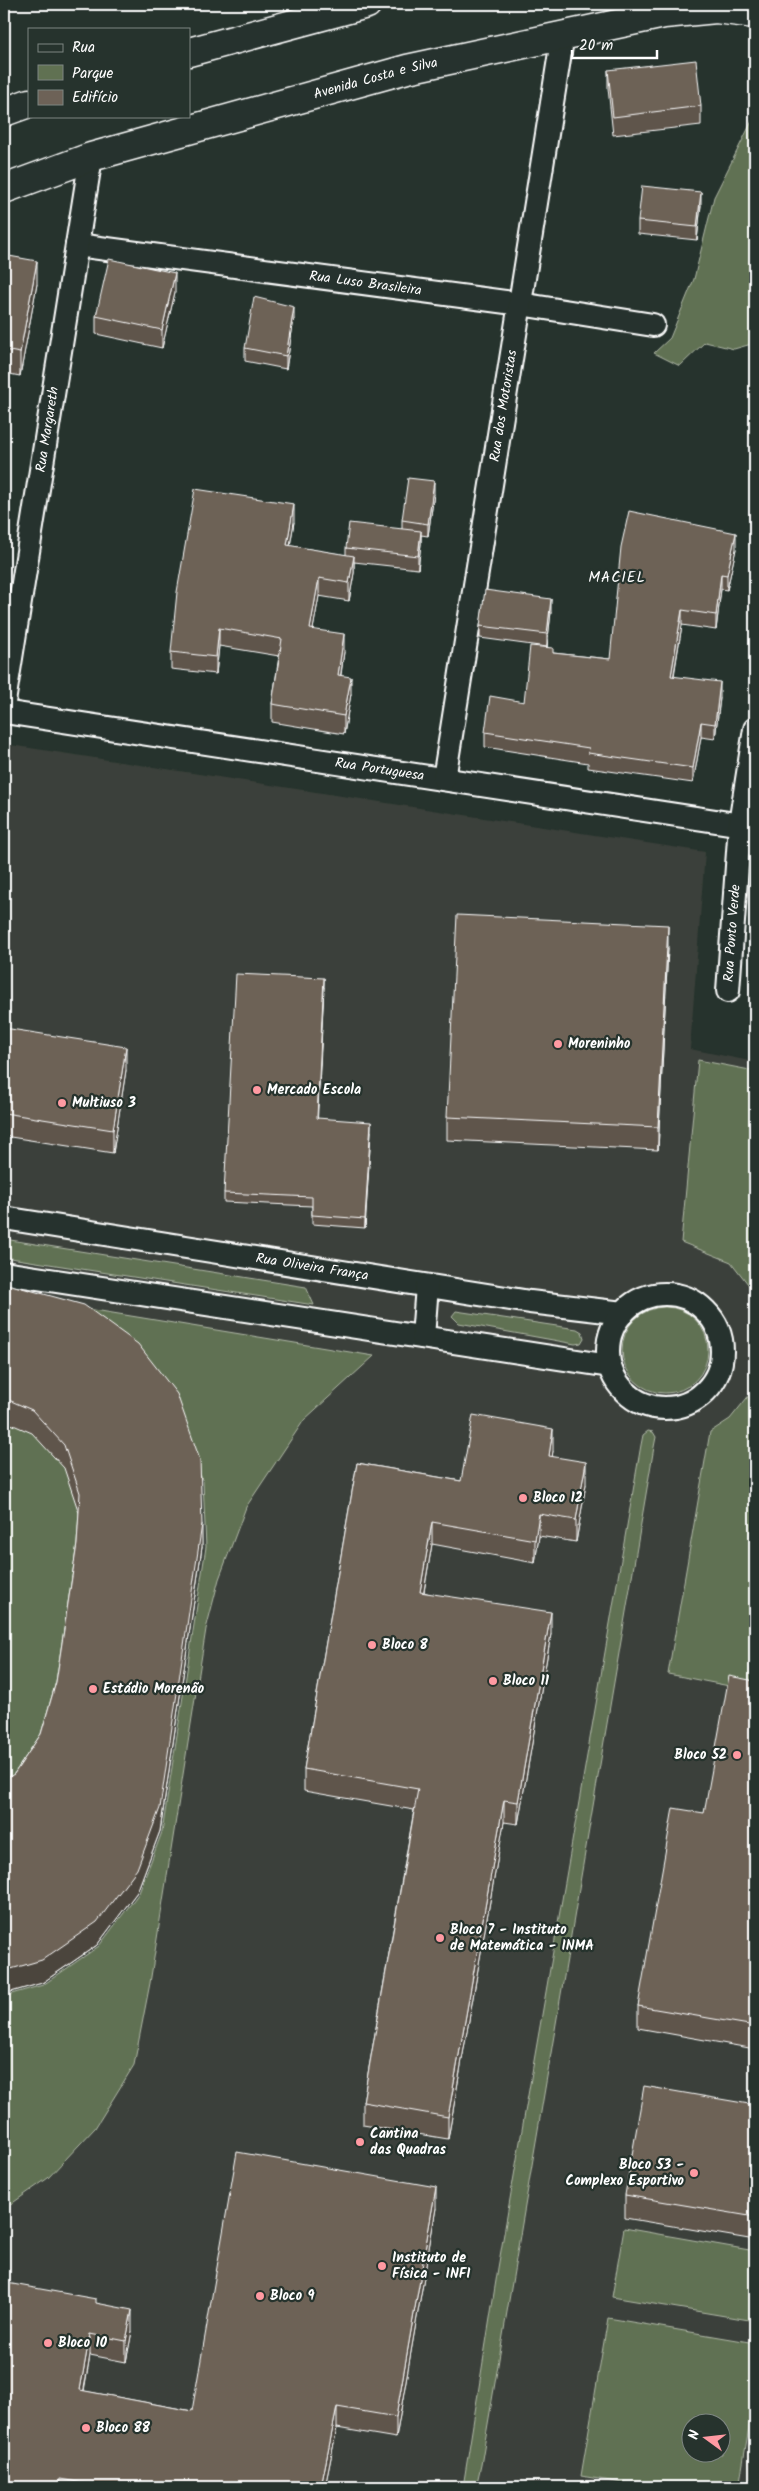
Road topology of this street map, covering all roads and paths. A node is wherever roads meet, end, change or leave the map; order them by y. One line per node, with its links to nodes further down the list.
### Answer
1 (367, 4): 4 (main road)
2 (755, 14): 3 (main road, Avenida Costa e Silva)
3 (563, 34): 7 (main road, Avenida Costa e Silva); 10 (street, Rua dos Motoristas)
4 (190, 52)
5 (28, 103): 6 (main road)
6 (4, 112)
7 (91, 156): 8 (main road, Avenida Costa e Silva); 9 (street, Rua Margareth)
8 (4, 189)
9 (77, 245): 10 (street, Rua Luso Brasileira); 12 (street, Rua Margareth)
10 (520, 304): 11 (street, Rua Luso Brasileira); 15 (street, Rua dos Motoristas)
11 (653, 325)
12 (4, 702)
13 (4, 712): 15 (street, Rua Portuguesa)
14 (755, 729): 16 (street, Rua Ponto Verde)
15 (444, 779): 16 (street, Rua Portuguesa)
16 (748, 826): 17 (street, Rua Ponto Verde)
17 (728, 991)
18 (4, 1218): 20 (street, Rua Oliveira França)
19 (4, 1273): 22 (street)
20 (427, 1286): 21 (street, Rua Oliveira França); 22 (street)
21 (623, 1313): 23 (street); 23 (street)
22 (423, 1337): 23 (street)
23 (610, 1366)

